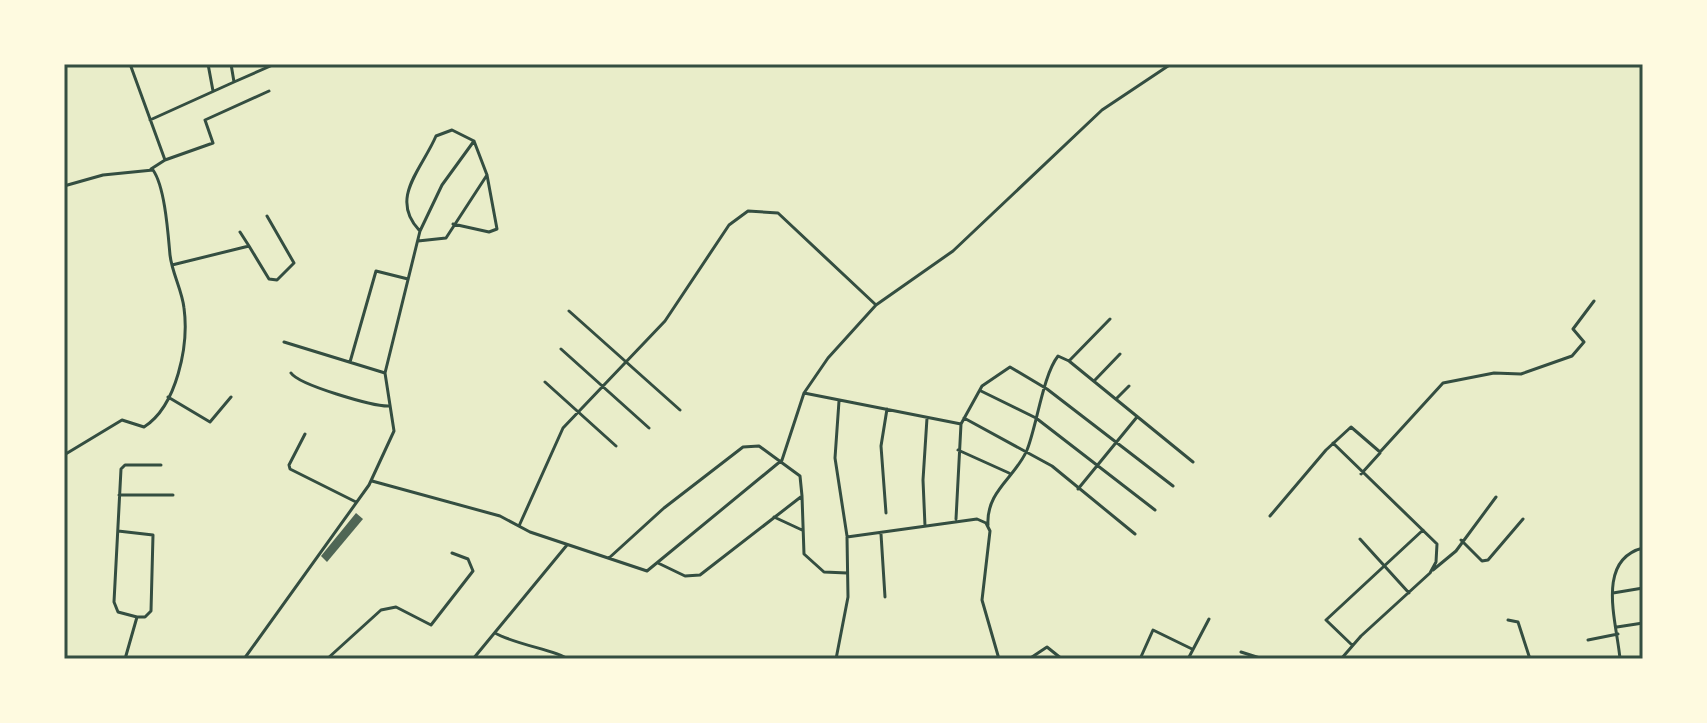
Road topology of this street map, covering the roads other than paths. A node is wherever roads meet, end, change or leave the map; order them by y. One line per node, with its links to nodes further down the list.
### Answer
1 (130, 64): 9 (street)
2 (208, 64): 7 (street)
3 (231, 64): 6 (street)
4 (275, 64): 6 (street)
5 (1171, 64): 24 (street)
6 (234, 82): 7 (street)
7 (213, 91): 9 (street)
8 (269, 91): 11 (street)
9 (150, 120): 11 (street)
10 (474, 141): 13 (street); 17 (street); 17 (street)
11 (165, 160): 12 (street)
12 (151, 169): 14 (street); 21 (street)
13 (487, 175): 16 (street); 16 (street)
14 (64, 186)
15 (267, 216): 20 (street)
16 (453, 224): 19 (street)
17 (420, 231): 19 (street)
18 (240, 232): 20 (street)
19 (417, 241): 22 (street)
20 (249, 246): 21 (street)
21 (171, 265): 42 (street)
22 (408, 279): 32 (street); 34 (street)
23 (1594, 301): 61 (street)
24 (876, 305): 30 (street); 41 (street)
25 (569, 311): 30 (street)
26 (1110, 319): 31 (street)
27 (284, 342): 32 (street)
28 (561, 349): 37 (street)
29 (1120, 354): 35 (street)
30 (627, 360): 37 (street); 48 (street)
31 (1069, 361): 35 (street); 39 (street)
32 (350, 362): 34 (street)
33 (291, 373): 46 (street)
34 (385, 373): 46 (street)
35 (1094, 381): 44 (street)
36 (545, 382): 49 (street)
37 (603, 386): 49 (street); 55 (street)
38 (1129, 386): 44 (street)
39 (1047, 389): 40 (street); 53 (street); 57 (street)
40 (979, 390): 52 (street); 53 (street)
41 (804, 393): 45 (street); 64 (street)
42 (168, 397): 43 (street); 63 (street)
43 (231, 397)
44 (1116, 399): 50 (street)
45 (839, 401): 47 (street); 92 (street)
46 (388, 406): 70 (street)
47 (887, 409): 51 (street); 79 (street)
48 (680, 410)
49 (578, 412): 59 (street); 85 (street)
50 (1137, 416): 57 (street); 65 (street)
51 (927, 418): 54 (street); 86 (street)
52 (964, 418): 54 (street); 62 (street)
53 (1036, 418): 62 (street); 66 (street)
54 (961, 424): 60 (street)
55 (649, 428)
56 (305, 434): 77 (street)
57 (1117, 441): 66 (street); 71 (street)
58 (1333, 443): 61 (street); 69 (street); 80 (street)
59 (616, 446)
60 (958, 450): 68 (street); 82 (street)
61 (1380, 452): 69 (street)
62 (1026, 453): 68 (street); 72 (street)
63 (64, 455)
64 (782, 460): 75 (street); 98 (street); 99 (street)
65 (1193, 462)
66 (1098, 464): 72 (street); 78 (street)
67 (161, 465): 73 (street)
68 (1009, 473): 84 (street)
69 (1361, 474): 87 (street)
70 (372, 481): 77 (street); 85 (street)
71 (1173, 486)
72 (1078, 489): 91 (street)
73 (119, 495): 74 (street); 89 (street)
74 (173, 495)
75 (802, 496): 81 (street); 88 (street)
76 (1496, 497): 94 (street)
77 (357, 502): 119 (street)
78 (1155, 510)
79 (886, 513)
80 (1270, 516)
81 (774, 517): 88 (street); 99 (street)
82 (956, 519): 84 (street); 86 (street)
83 (1523, 519): 94 (street)
84 (988, 525): 124 (street)
85 (519, 526): 95 (street)
86 (925, 526): 90 (street)
87 (1424, 529): 100 (street); 102 (street)
88 (802, 530): 101 (street)
89 (118, 531): 107 (street); 107 (street)
90 (881, 534): 92 (street); 106 (street)
91 (1135, 534)
92 (847, 537): 101 (street)
93 (1360, 539): 100 (street)
94 (1461, 540): 102 (street)
95 (567, 545): 98 (street); 112 (street)
96 (1643, 548): 105 (street)
97 (452, 553): 120 (street)
98 (609, 558): 99 (street)
99 (657, 562)
100 (1384, 566): 104 (street); 115 (street)
101 (849, 573): 123 (street)
102 (1430, 573): 104 (street)
103 (1643, 588): 105 (street)
104 (1409, 593): 115 (street)
105 (1613, 593): 111 (street)
106 (885, 597)
107 (137, 617): 118 (street)
108 (1209, 619): 116 (street)
109 (1508, 620): 131 (street)
110 (1643, 623): 111 (street)
111 (1617, 627): 113 (street)
112 (495, 633): 121 (street); 122 (street)
113 (1618, 634): 114 (street); 132 (street)
114 (1588, 640)
115 (1352, 645): 130 (street)
116 (1192, 649): 127 (street); 128 (street)
117 (1241, 652): 129 (street)
118 (125, 659)
119 (244, 659)
120 (327, 659)
121 (473, 659)
122 (568, 659)
123 (836, 659)
124 (999, 659)
125 (1029, 659): 126 (street)
126 (1062, 659)
127 (1140, 659)
128 (1188, 659)
129 (1263, 659)
130 (1341, 659)
131 (1530, 659)
132 (1620, 659)

